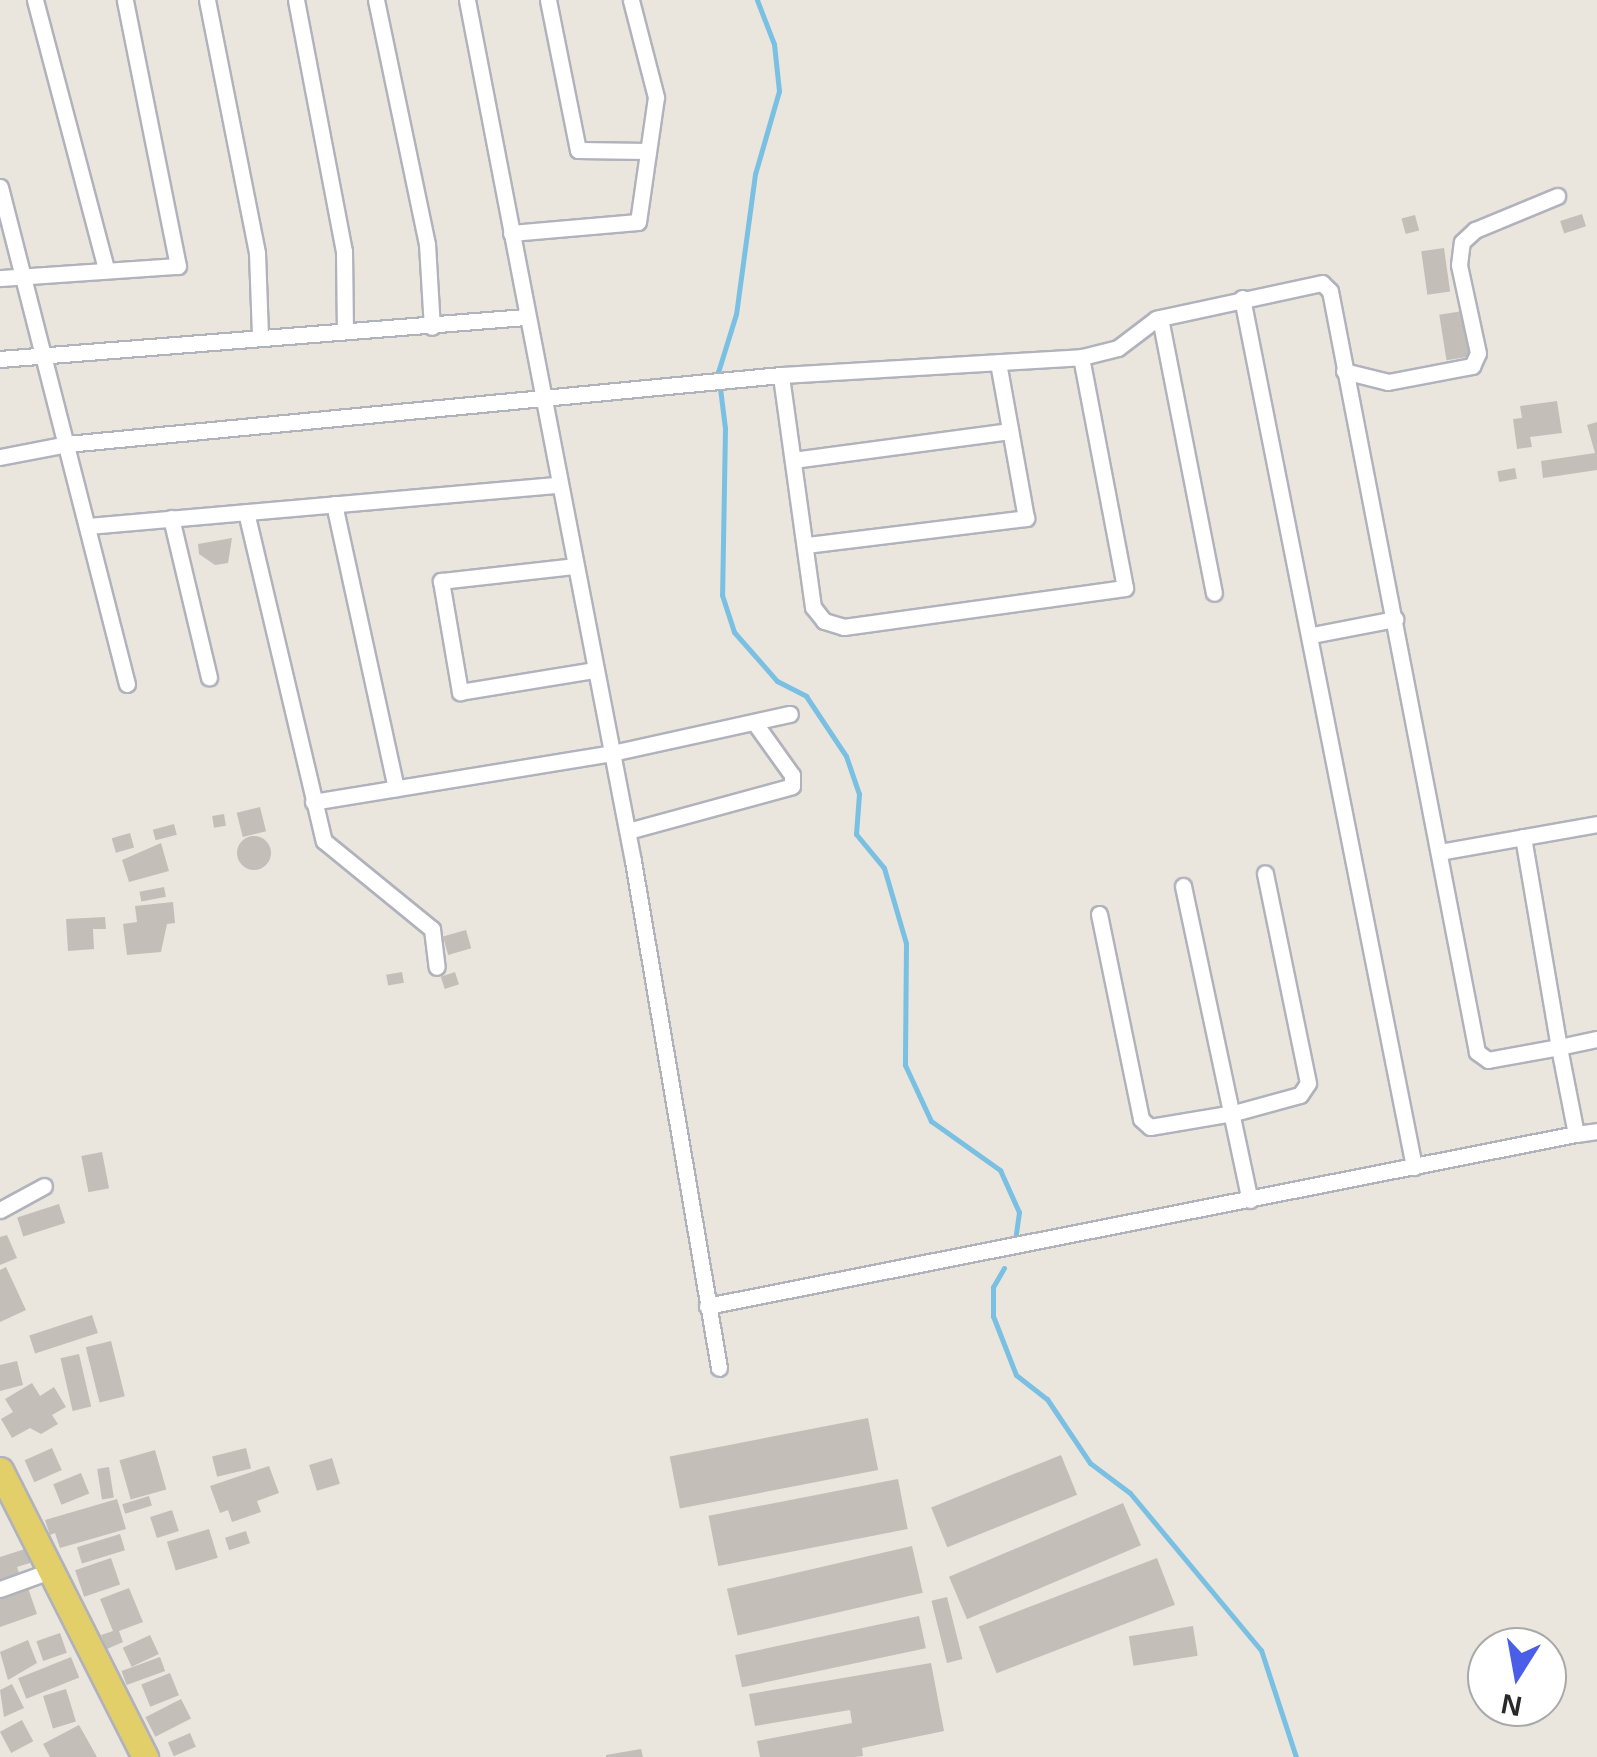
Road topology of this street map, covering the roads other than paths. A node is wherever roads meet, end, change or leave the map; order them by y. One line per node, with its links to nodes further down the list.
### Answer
1 (35, 0): 13 (street)
2 (125, 0): 13 (street)
3 (206, 0): 21 (street)
4 (296, 0): 20 (street)
5 (376, 0): 19 (street)
6 (467, 0): 12 (street)
7 (548, 0): 9 (street)
8 (631, 0): 9 (street)
9 (648, 151): 12 (street)
10 (0, 187): 14 (street)
11 (1557, 196): 26 (street)
12 (511, 233): 17 (street)
13 (106, 270): 14 (street)
14 (22, 273): 15 (street); 22 (street)
15 (0, 278)
16 (1242, 298): 18 (street); 26 (street); 42 (street)
17 (526, 317): 19 (street); 28 (street)
18 (1160, 318): 23 (street); 40 (street)
19 (432, 327): 20 (street)
20 (345, 330): 21 (street)
21 (260, 336): 22 (street)
22 (43, 351): 24 (street); 30 (street)
23 (1081, 357): 25 (street); 38 (street)
24 (0, 359)
25 (998, 363): 27 (street); 29 (street)
26 (1344, 371): 41 (street)
27 (781, 375): 28 (street); 32 (street)
28 (542, 400): 30 (street); 33 (street)
29 (1010, 430): 32 (street); 38 (street)
30 (66, 444): 31 (street); 37 (street)
31 (0, 457)
32 (793, 460): 38 (street)
33 (559, 485): 34 (street); 39 (street)
34 (334, 504): 35 (street); 49 (street)
35 (246, 512): 36 (street); 50 (street)
36 (171, 518): 37 (street); 44 (street)
37 (87, 526): 45 (street)
38 (807, 545)
39 (575, 566): 43 (street); 43 (street)
40 (1214, 594)
41 (1395, 619): 42 (street); 54 (street)
42 (1312, 634): 64 (street)
43 (596, 670): 48 (street)
44 (209, 678)
45 (127, 684)
46 (790, 714): 47 (street)
47 (754, 722): 48 (street); 52 (street)
48 (612, 753): 49 (street); 52 (street)
49 (396, 788): 50 (street)
50 (313, 802): 58 (street)
51 (1597, 824): 53 (street)
52 (628, 831): 68 (street)
53 (1523, 837): 54 (street); 60 (street)
54 (1439, 852): 60 (street)
55 (1265, 873): 61 (street)
56 (1183, 886): 61 (street)
57 (1099, 914): 61 (street)
58 (437, 967)
59 (1597, 1039): 60 (street)
60 (1559, 1047): 63 (street)
61 (1234, 1114): 66 (street)
62 (1597, 1131): 63 (street)
63 (1576, 1134): 64 (street)
64 (1414, 1167): 66 (street)
65 (44, 1186): 67 (street)
66 (1250, 1200): 68 (street)
67 (0, 1210)
68 (708, 1306): 69 (street)
69 (719, 1368)
70 (0, 1470): 71 (main road)
71 (50, 1571): 72 (street); 73 (main road)
72 (0, 1589)
73 (145, 1757)

